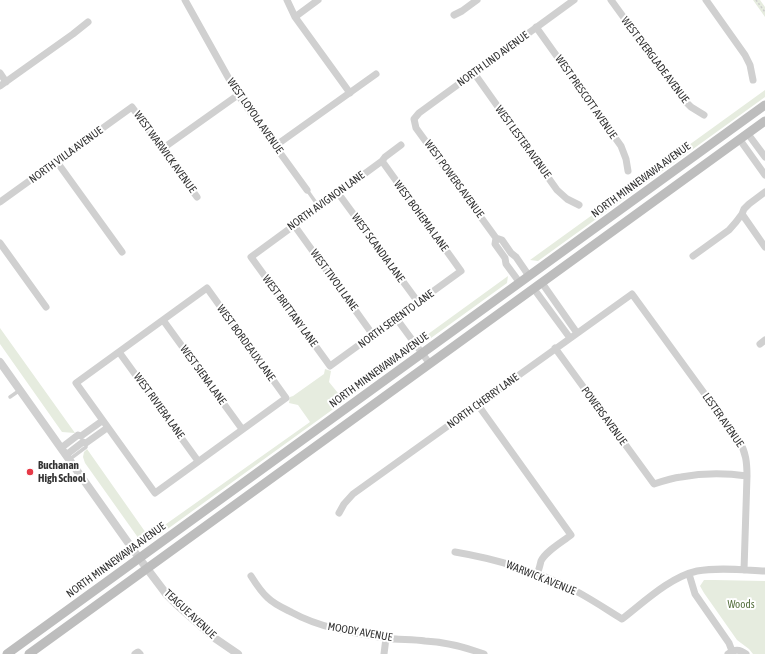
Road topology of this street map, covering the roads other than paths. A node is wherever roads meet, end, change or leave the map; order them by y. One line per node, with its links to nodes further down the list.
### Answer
1 (185, 0): 18 (street, WEST LOYOLA AVENUE)
2 (288, 0): 9 (street)
3 (318, 0): 9 (street)
4 (477, 0): 8 (street)
5 (574, 0): 11 (street, NORTH LIND AVENUE)
6 (611, 0): 21 (street, WEST EVERGLADE AVENUE)
7 (706, 0): 15 (street)
8 (454, 15)
9 (295, 17): 17 (street)
10 (88, 22): 16 (street)
11 (536, 28): 13 (street, NORTH LIND AVENUE); 32 (street, WEST PRESCOTT AVENUE)
12 (0, 73): 16 (street)
13 (474, 73): 22 (street, NORTH LIND AVENUE); 39 (street, WEST LESTER AVENUE)
14 (376, 74): 17 (street)
15 (753, 80)
16 (3, 84)
17 (350, 93): 27 (street)
18 (238, 95): 27 (street, WEST LOYOLA AVENUE); 28 (street)
19 (765, 105): 41 (main road, NORTH MINNEWAWA AVENUE)
20 (132, 108): 28 (street, WEST WARWICK AVENUE); 31 (street, NORTH VILLA AVENUE)
21 (704, 115)
22 (414, 120): 44 (street, WEST POWERS AVENUE)
23 (765, 121): 24 (main road)
24 (748, 134): 25 (main road); 29 (street)
25 (740, 140): 33 (street); 55 (main road)
26 (401, 145): 30 (street, NORTH AVIGNON LANE)
27 (276, 146): 34 (street, WEST LOYOLA AVENUE)
28 (162, 149): 37 (street, WEST WARWICK AVENUE)
29 (765, 157)
30 (382, 161): 36 (street, NORTH AVIGNON LANE); 52 (street, WEST BOHEMIA LANE)
31 (57, 162): 38 (street, NORTH VILLA AVENUE); 47 (street)
32 (628, 171)
33 (765, 175)
34 (307, 190): 40 (lane, WEST LOYOLA AVENUE)
35 (765, 192): 42 (street)
36 (338, 193): 40 (street, NORTH AVIGNON LANE); 57 (street, WEST SCANDIA LANE)
37 (197, 197)
38 (0, 202)
39 (579, 205)
40 (319, 207): 43 (street, NORTH AVIGNON LANE)
41 (618, 211): 53 (main road, NORTH MINNEWAWA AVENUE); 55 (main road)
42 (742, 214): 46 (street); 49 (street)
43 (294, 225): 50 (street, NORTH AVIGNON LANE); 62 (street, WEST TIVOLI LANE)
44 (496, 238): 48 (street, WEST POWERS AVENUE); 51 (street, WEST POWERS AVENUE)
45 (0, 243): 58 (street)
46 (765, 247)
47 (122, 252)
48 (511, 253): 51 (street); 53 (street, WEST POWERS AVENUE)
49 (693, 256)
50 (251, 257): 70 (street, WEST BRITTANY LANE)
51 (505, 258): 54 (street, WEST POWERS AVENUE)
52 (461, 271): 57 (street, NORTH SERENTO LANE)
53 (529, 276): 54 (main road, NORTH MINNEWAWA AVENUE); 64 (main road)
54 (520, 283): 67 (main road, NORTH MINNEWAWA AVENUE)
55 (538, 286): 61 (street); 63 (street); 64 (main road)
56 (632, 294): 61 (street, NORTH CHERRY LANE); 82 (street, LESTER AVENUE)
57 (418, 302): 59 (street, NORTH SERENTO LANE)
58 (46, 307)
59 (396, 318): 62 (street, NORTH SERENTO LANE); 67 (street)
60 (163, 320): 66 (street); 76 (street, WEST SIENA LANE); 76 (street, WEST BORDEAUX LANE)
61 (577, 333): 63 (street, NORTH CHERRY LANE)
62 (373, 335): 70 (street, NORTH SERENTO LANE)
63 (570, 338): 65 (street, NORTH CHERRY LANE)
64 (457, 345): 69 (main road)
65 (555, 348): 73 (street, NORTH CHERRY LANE); 82 (street, POWERS AVENUE)
66 (119, 352): 74 (street); 81 (street, WEST RIVIERA LANE)
67 (422, 353): 69 (street); 85 (main road, NORTH MINNEWAWA AVENUE)
68 (0, 362): 71 (street, TEAGUE AVENUE)
69 (430, 364): 86 (main road)
70 (330, 366)
71 (20, 390): 72 (lane); 79 (street, TEAGUE AVENUE)
72 (10, 397)
73 (478, 405): 83 (street, NORTH CHERRY LANE); 89 (street)
74 (102, 421): 75 (street); 77 (street)
75 (108, 428): 78 (street); 81 (street)
76 (242, 429): 81 (street)
77 (81, 436): 78 (lane); 79 (street)
78 (86, 443): 80 (street)
79 (61, 448): 80 (street, TEAGUE AVENUE)
80 (68, 457): 85 (street, TEAGUE AVENUE)
81 (198, 461)
82 (747, 476): 87 (street, LESTER AVENUE)
83 (339, 513)
84 (455, 552): 89 (street, WARWICK AVENUE)
85 (140, 558): 86 (street, TEAGUE AVENUE); 94 (main road, NORTH MINNEWAWA AVENUE)
86 (147, 569): 95 (main road); 96 (street, TEAGUE AVENUE)
87 (744, 570): 88 (street); 90 (street)
88 (765, 571)
89 (537, 574): 90 (street, WARWICK AVENUE)
90 (689, 574): 93 (street)
91 (251, 576): 92 (street, MOODY AVENUE)
92 (386, 638): 97 (street); 98 (street, MOODY AVENUE)
93 (730, 652): 99 (street)
94 (7, 654)
95 (29, 654)
96 (238, 654)
97 (384, 654)
98 (484, 654)
99 (746, 654)

